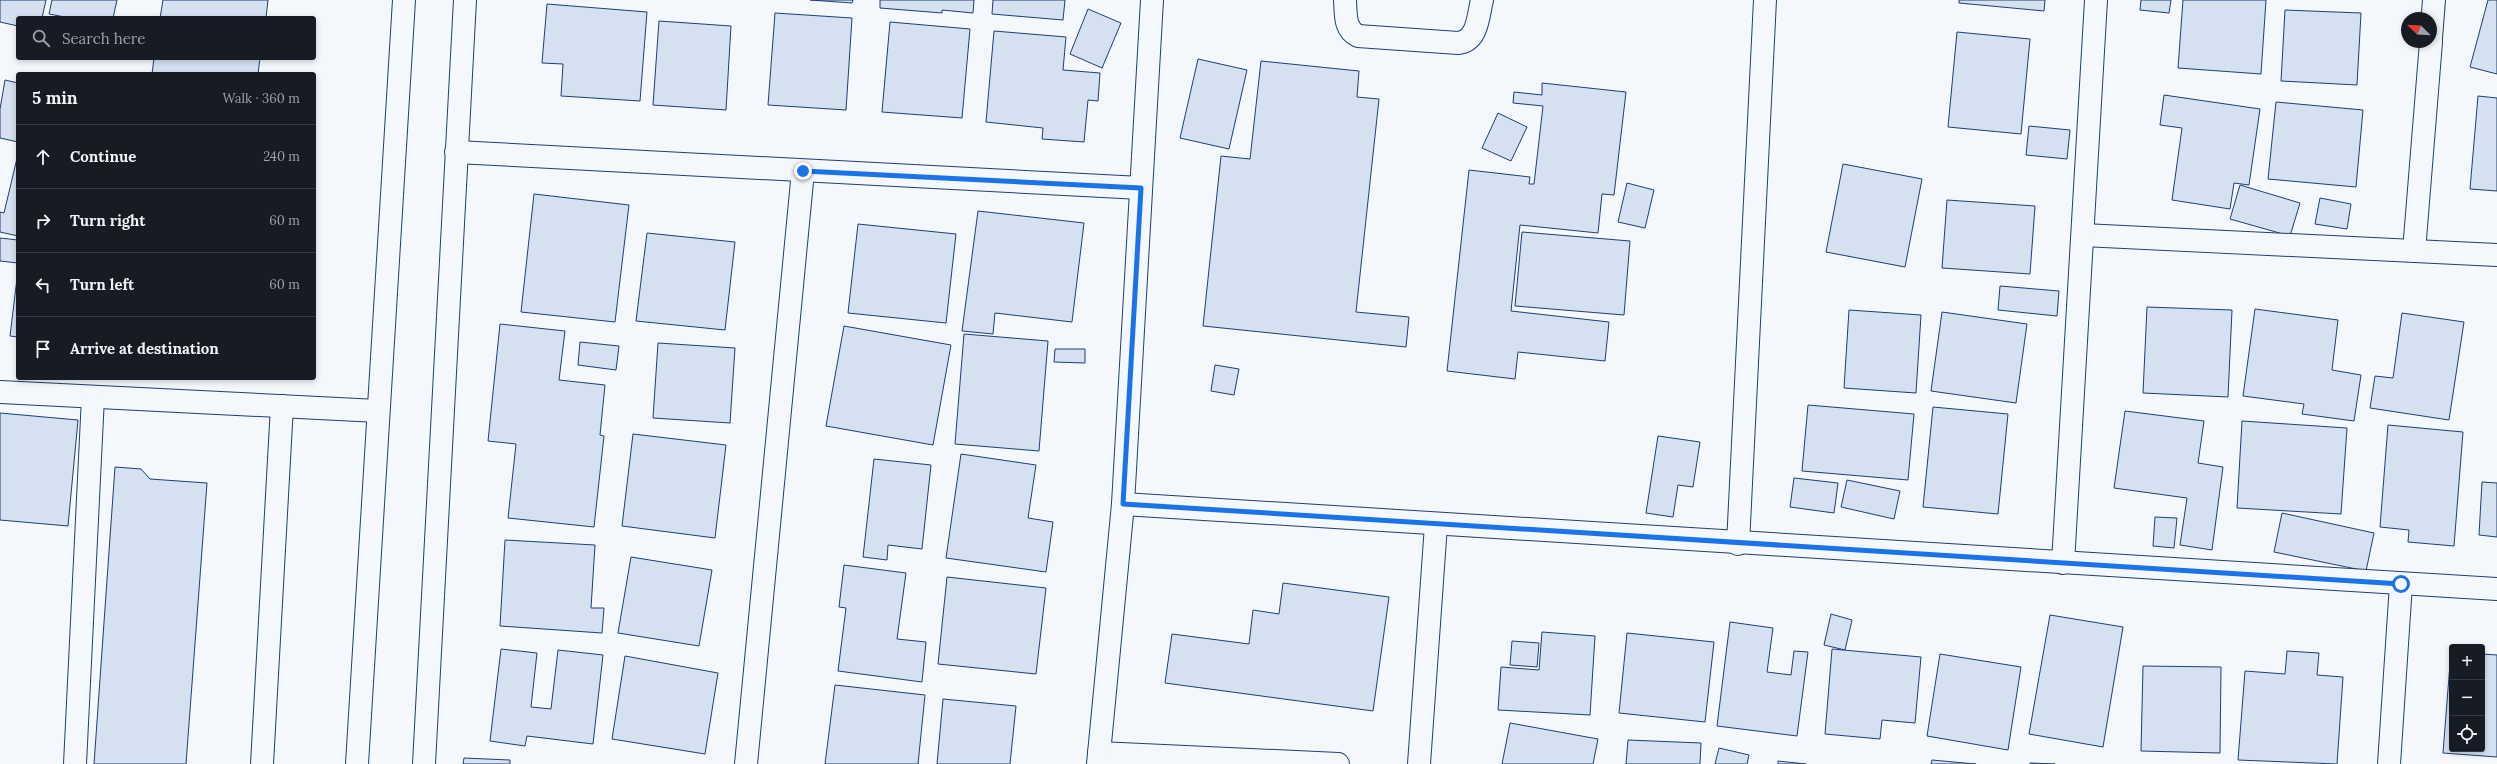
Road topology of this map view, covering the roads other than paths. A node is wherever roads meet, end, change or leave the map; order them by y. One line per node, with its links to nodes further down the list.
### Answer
1 (404, 0): 20 (street)
2 (465, 0): 11 (street)
3 (1152, 0): 13 (street)
4 (1345, 0): 5 (street)
5 (1482, 0)
6 (1765, 0): 23 (street)
7 (2096, 0): 14 (street)
8 (2434, 0): 9 (street)
9 (2433, 12)
10 (2431, 48): 15 (street)
11 (456, 152): 12 (street); 31 (street)
12 (803, 171): 13 (street); 32 (street)
13 (1141, 188): 21 (street)
14 (2083, 235): 15 (street); 24 (street)
15 (2414, 251): 16 (street)
16 (2497, 255)
17 (0, 392): 18 (street)
18 (93, 397): 19 (street); 28 (street)
19 (282, 406): 20 (street); 29 (street)
20 (378, 411): 30 (street)
21 (1123, 504): 22 (street); 27 (street)
22 (1436, 524): 23 (street); 34 (street)
23 (1738, 544): 24 (street)
24 (2063, 563): 25 (street)
25 (2401, 584): 26 (street); 35 (street)
26 (2497, 589)
27 (1099, 759): 33 (street)
28 (75, 764)
29 (262, 764)
30 (357, 764)
31 (424, 764)
32 (746, 764)
33 (1338, 764)
34 (1419, 764)
35 (2389, 764)

